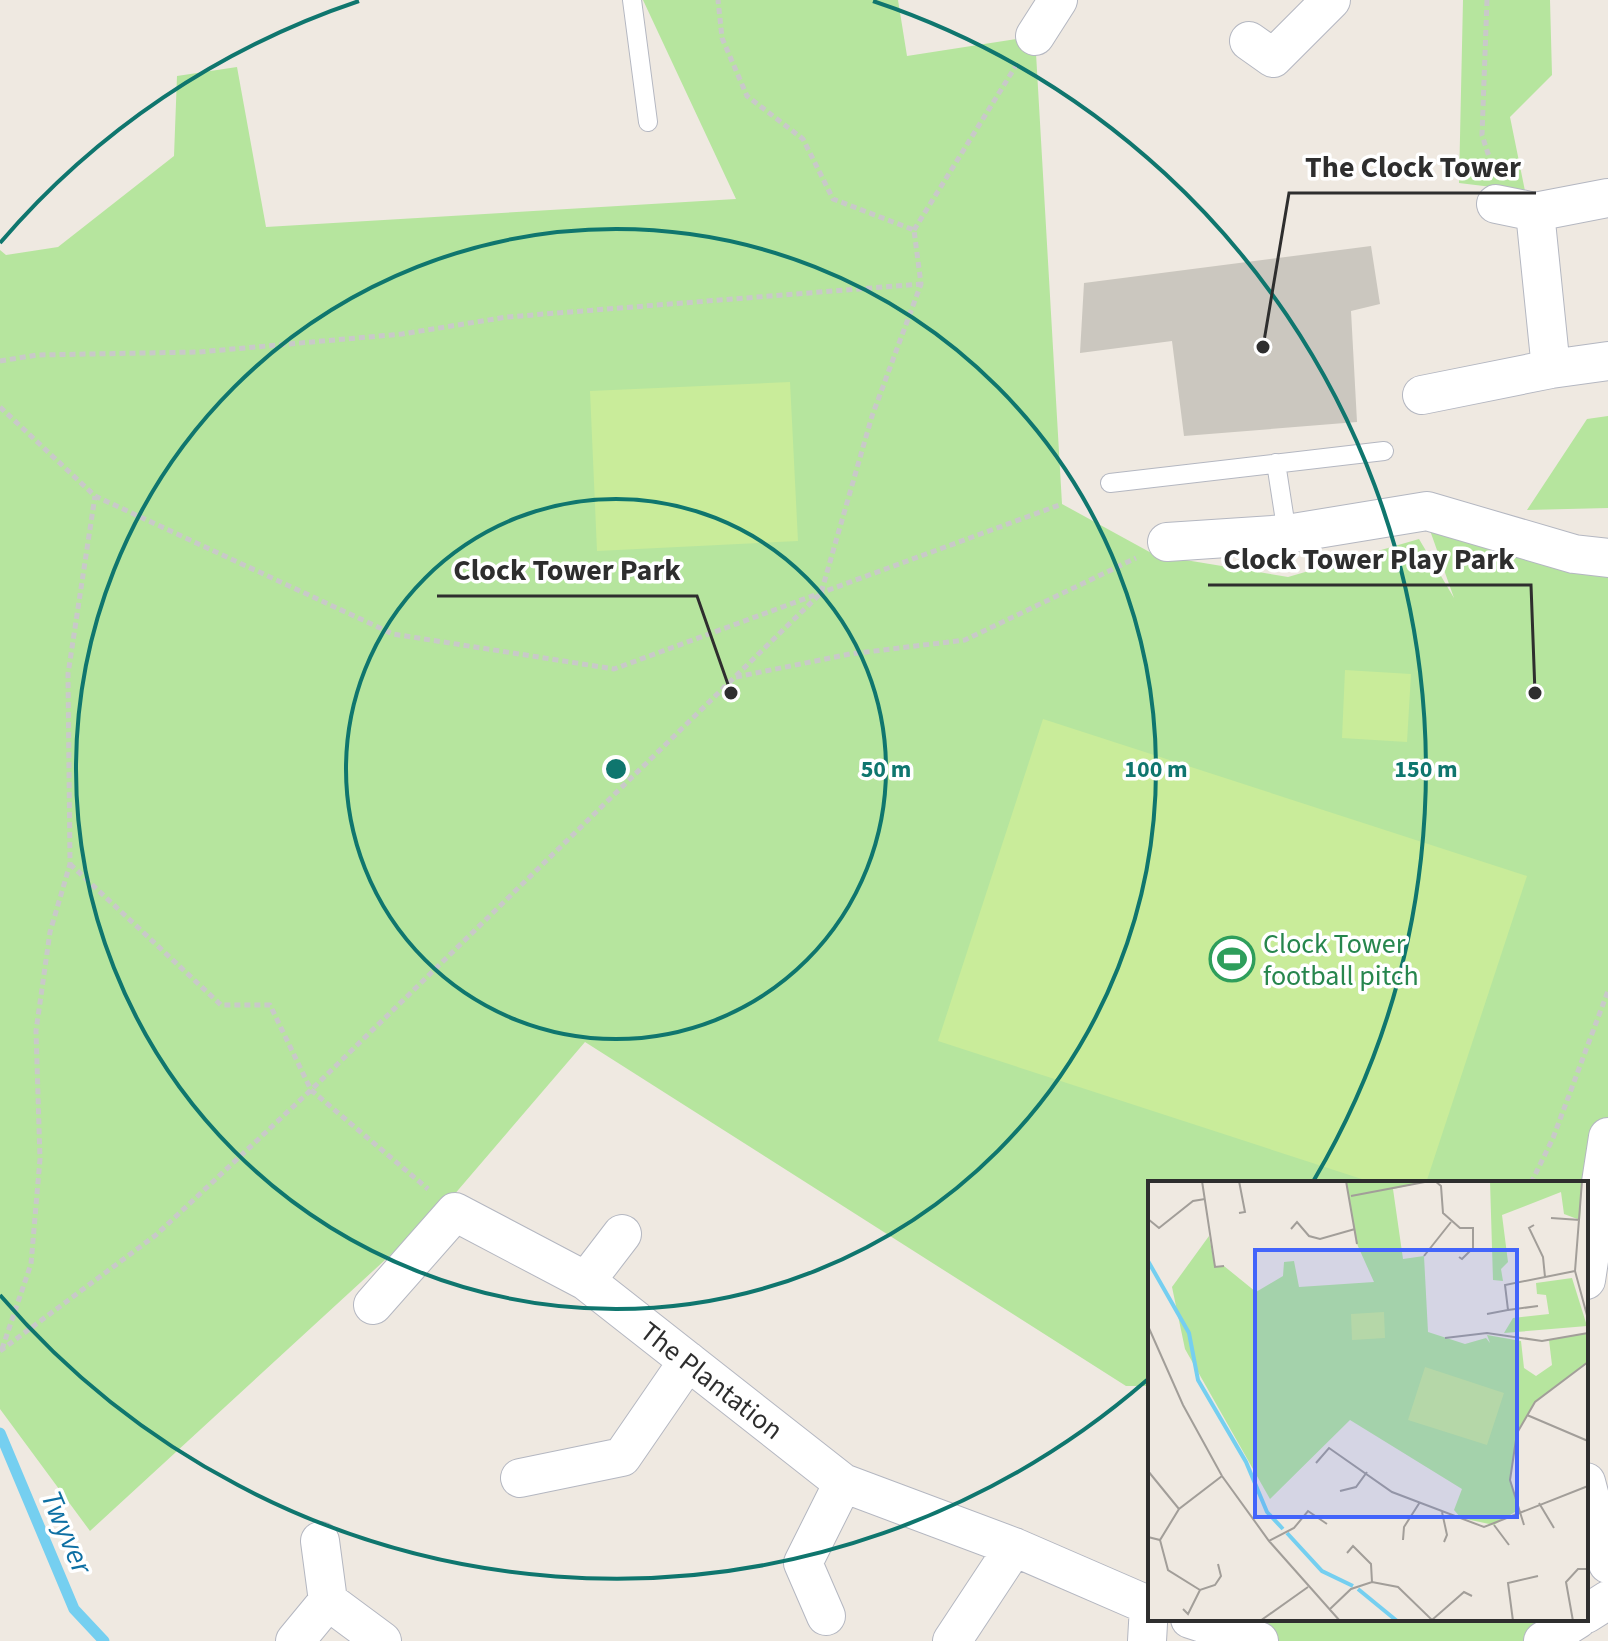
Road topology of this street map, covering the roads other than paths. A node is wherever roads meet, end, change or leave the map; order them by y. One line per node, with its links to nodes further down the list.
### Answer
1 (632, 0): 6 (lane)
2 (1058, 0): 4 (street)
3 (1331, 0): 5 (street)
4 (1035, 36)
5 (1249, 41)
6 (648, 122)
7 (1608, 198): 9 (street)
8 (1496, 204): 9 (street)
9 (1535, 212): 11 (street)
10 (1608, 361): 11 (street)
11 (1551, 369): 12 (street)
12 (1422, 395)
13 (1384, 451): 14 (lane)
14 (1276, 463): 15 (lane); 16 (lane)
15 (1110, 483)
16 (1287, 534): 17 (street); 18 (street)
17 (1167, 542)
18 (1608, 558)
19 (1608, 1137): 21 (street)
20 (622, 1234): 22 (street)
21 (1588, 1267)
22 (586, 1281): 23 (street, The Plantation); 24 (street, The Plantation)
23 (373, 1305)
24 (688, 1361): 25 (street); 26 (street, The Plantation)
25 (520, 1478)
26 (843, 1483): 29 (street, The Plantation); 35 (street)
27 (1588, 1489): 30 (street)
28 (320, 1541): 32 (street)
29 (1014, 1547): 33 (street, The Plantation); 41 (street)
30 (1608, 1564)
31 (1608, 1600): 34 (street)
32 (328, 1601): 39 (street); 40 (street)
33 (1148, 1605)
34 (1588, 1613)
35 (826, 1616)
36 (1149, 1621): 42 (street)
37 (1196, 1621): 43 (street)
38 (1575, 1621): 44 (street)
39 (295, 1641)
40 (382, 1641)
41 (952, 1641)
42 (1147, 1641)
43 (1259, 1641)
44 (1543, 1641)

